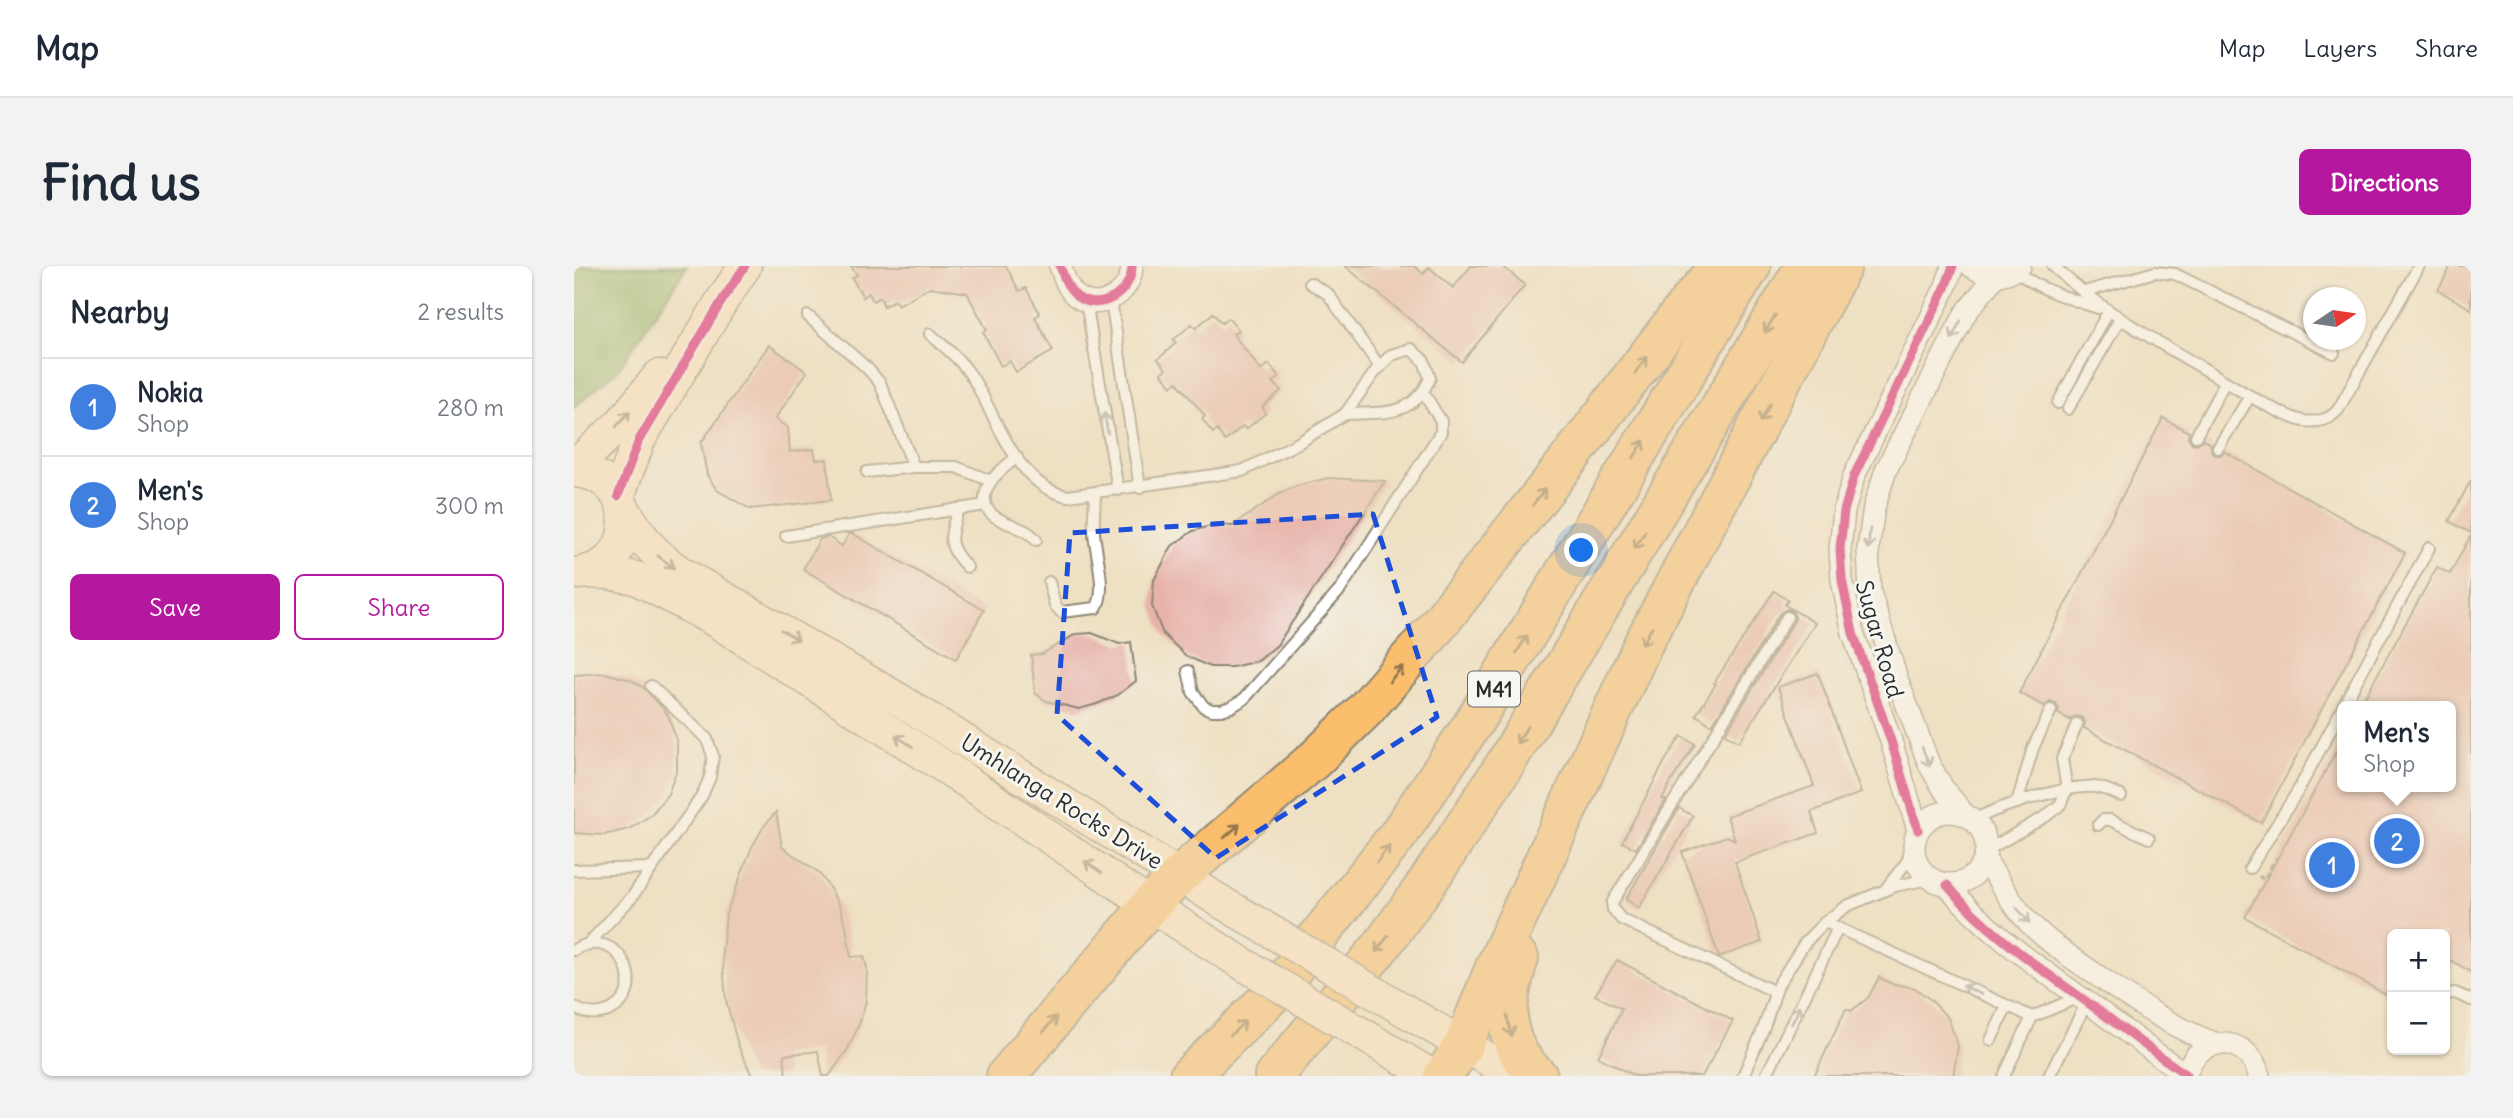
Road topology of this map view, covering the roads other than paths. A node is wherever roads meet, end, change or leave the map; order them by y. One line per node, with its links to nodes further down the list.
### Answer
1 (746, 266): 15 (main road)
2 (1060, 266): 17 (street)
3 (1132, 266): 16 (street)
4 (1720, 266): 66 (highway, one-way to 4)
5 (1751, 266): 87 (highway, M41, one-way to 5)
6 (1805, 266): 88 (highway, M41, one-way to 88)
7 (1842, 266): 61 (highway, one-way to 61)
8 (1953, 266): 59 (street, Sugar Road)
9 (1971, 266): 12 (street)
10 (2053, 266): 14 (lane)
11 (2419, 266): 26 (lane)
12 (2010, 271): 18 (lane); 57 (street, Sugar Road, one-way to 57)
13 (1310, 283): 23 (lane)
14 (2084, 292): 18 (lane); 22 (lane)
15 (723, 299): 32 (main road, one-way to 15); 38 (main road)
16 (1111, 300): 17 (street); 35 (lane)
17 (1086, 302): 36 (lane, one-way to 17)
18 (2106, 311): 20 (lane); 20 (lane)
19 (808, 316): 31 (lane)
20 (2120, 319): 24 (lane)
21 (930, 334): 30 (lane)
22 (2334, 353)
23 (1380, 367): 25 (lane); 27 (lane)
24 (2225, 382): 26 (lane); 28 (lane)
25 (1423, 392): 27 (lane); 48 (lane)
26 (2250, 396): 29 (lane)
27 (1345, 414): 35 (lane)
28 (2196, 436)
29 (2218, 449)
30 (1017, 457): 34 (lane); 37 (lane)
31 (914, 467): 33 (lane); 34 (lane)
32 (574, 469): 38 (main road)
33 (867, 472)
34 (991, 481): 39 (lane)
35 (1140, 488): 36 (lane)
36 (1118, 490): 37 (lane)
37 (1095, 493): 46 (lane)
38 (621, 502): 45 (main road); 66 (main road, Umhlanga Rocks Drive, one-way to 66)
39 (985, 505): 40 (lane); 42 (lane)
40 (958, 509): 41 (lane); 44 (lane)
41 (786, 537)
42 (1036, 540)
43 (2429, 548): 50 (lane)
44 (967, 567)
45 (578, 574): 69 (main road, Umhlanga Rocks Drive, one-way to 45)
46 (1049, 582)
47 (1787, 617): 73 (lane)
48 (1188, 671)
49 (650, 686): 63 (lane)
50 (2346, 701)
51 (2051, 710): 56 (lane)
52 (2337, 718): 64 (lane)
53 (2077, 724): 54 (lane)
54 (2067, 789): 55 (lane); 56 (lane); 62 (lane)
55 (2121, 796)
56 (2017, 803): 57 (lane)
57 (1969, 817): 59 (street); 62 (street)
58 (2098, 825): 60 (lane)
59 (1916, 838): 67 (street); 68 (lane)
60 (2149, 838)
61 (1554, 842): 81 (highway); 91 (highway, one-way to 91)
62 (1986, 855): 67 (street); 82 (street, one-way to 82)
63 (651, 868): 65 (lane); 72 (lane)
64 (2250, 868)
65 (574, 870)
66 (1180, 875): 69 (highway); 81 (main road, Umhlanga Rocks Drive, bridge)
67 (1938, 882): 68 (lane); 75 (street)
68 (1886, 890): 70 (lane)
69 (1150, 905): 83 (main road, Umhlanga Rocks Drive, bridge); 86 (highway, one-way to 69)
70 (1825, 922): 71 (lane); 73 (lane)
71 (1838, 928): 77 (lane, one-way to 71); 93 (lane, one-way to 71)
72 (579, 947): 78 (lane)
73 (1775, 992): 92 (lane)
74 (2450, 994): 76 (lane)
75 (2083, 999): 79 (lane); 85 (street); 95 (lane)
76 (2471, 1000)
77 (2007, 1006): 79 (lane); 80 (lane)
78 (574, 1009)
79 (2032, 1017): 94 (lane)
80 (1991, 1040)
81 (1464, 1044): 89 (highway); 90 (main road, Umhlanga Rocks Drive)
82 (2217, 1044): 84 (street); 85 (street)
83 (1420, 1069)
84 (2262, 1074)
85 (2186, 1075)
86 (1006, 1076)
87 (1189, 1076)
88 (1274, 1076)
89 (1443, 1076)
90 (1516, 1076)
91 (1538, 1076)
92 (1743, 1076)
93 (1766, 1076)
94 (2004, 1076)
95 (2049, 1076)

